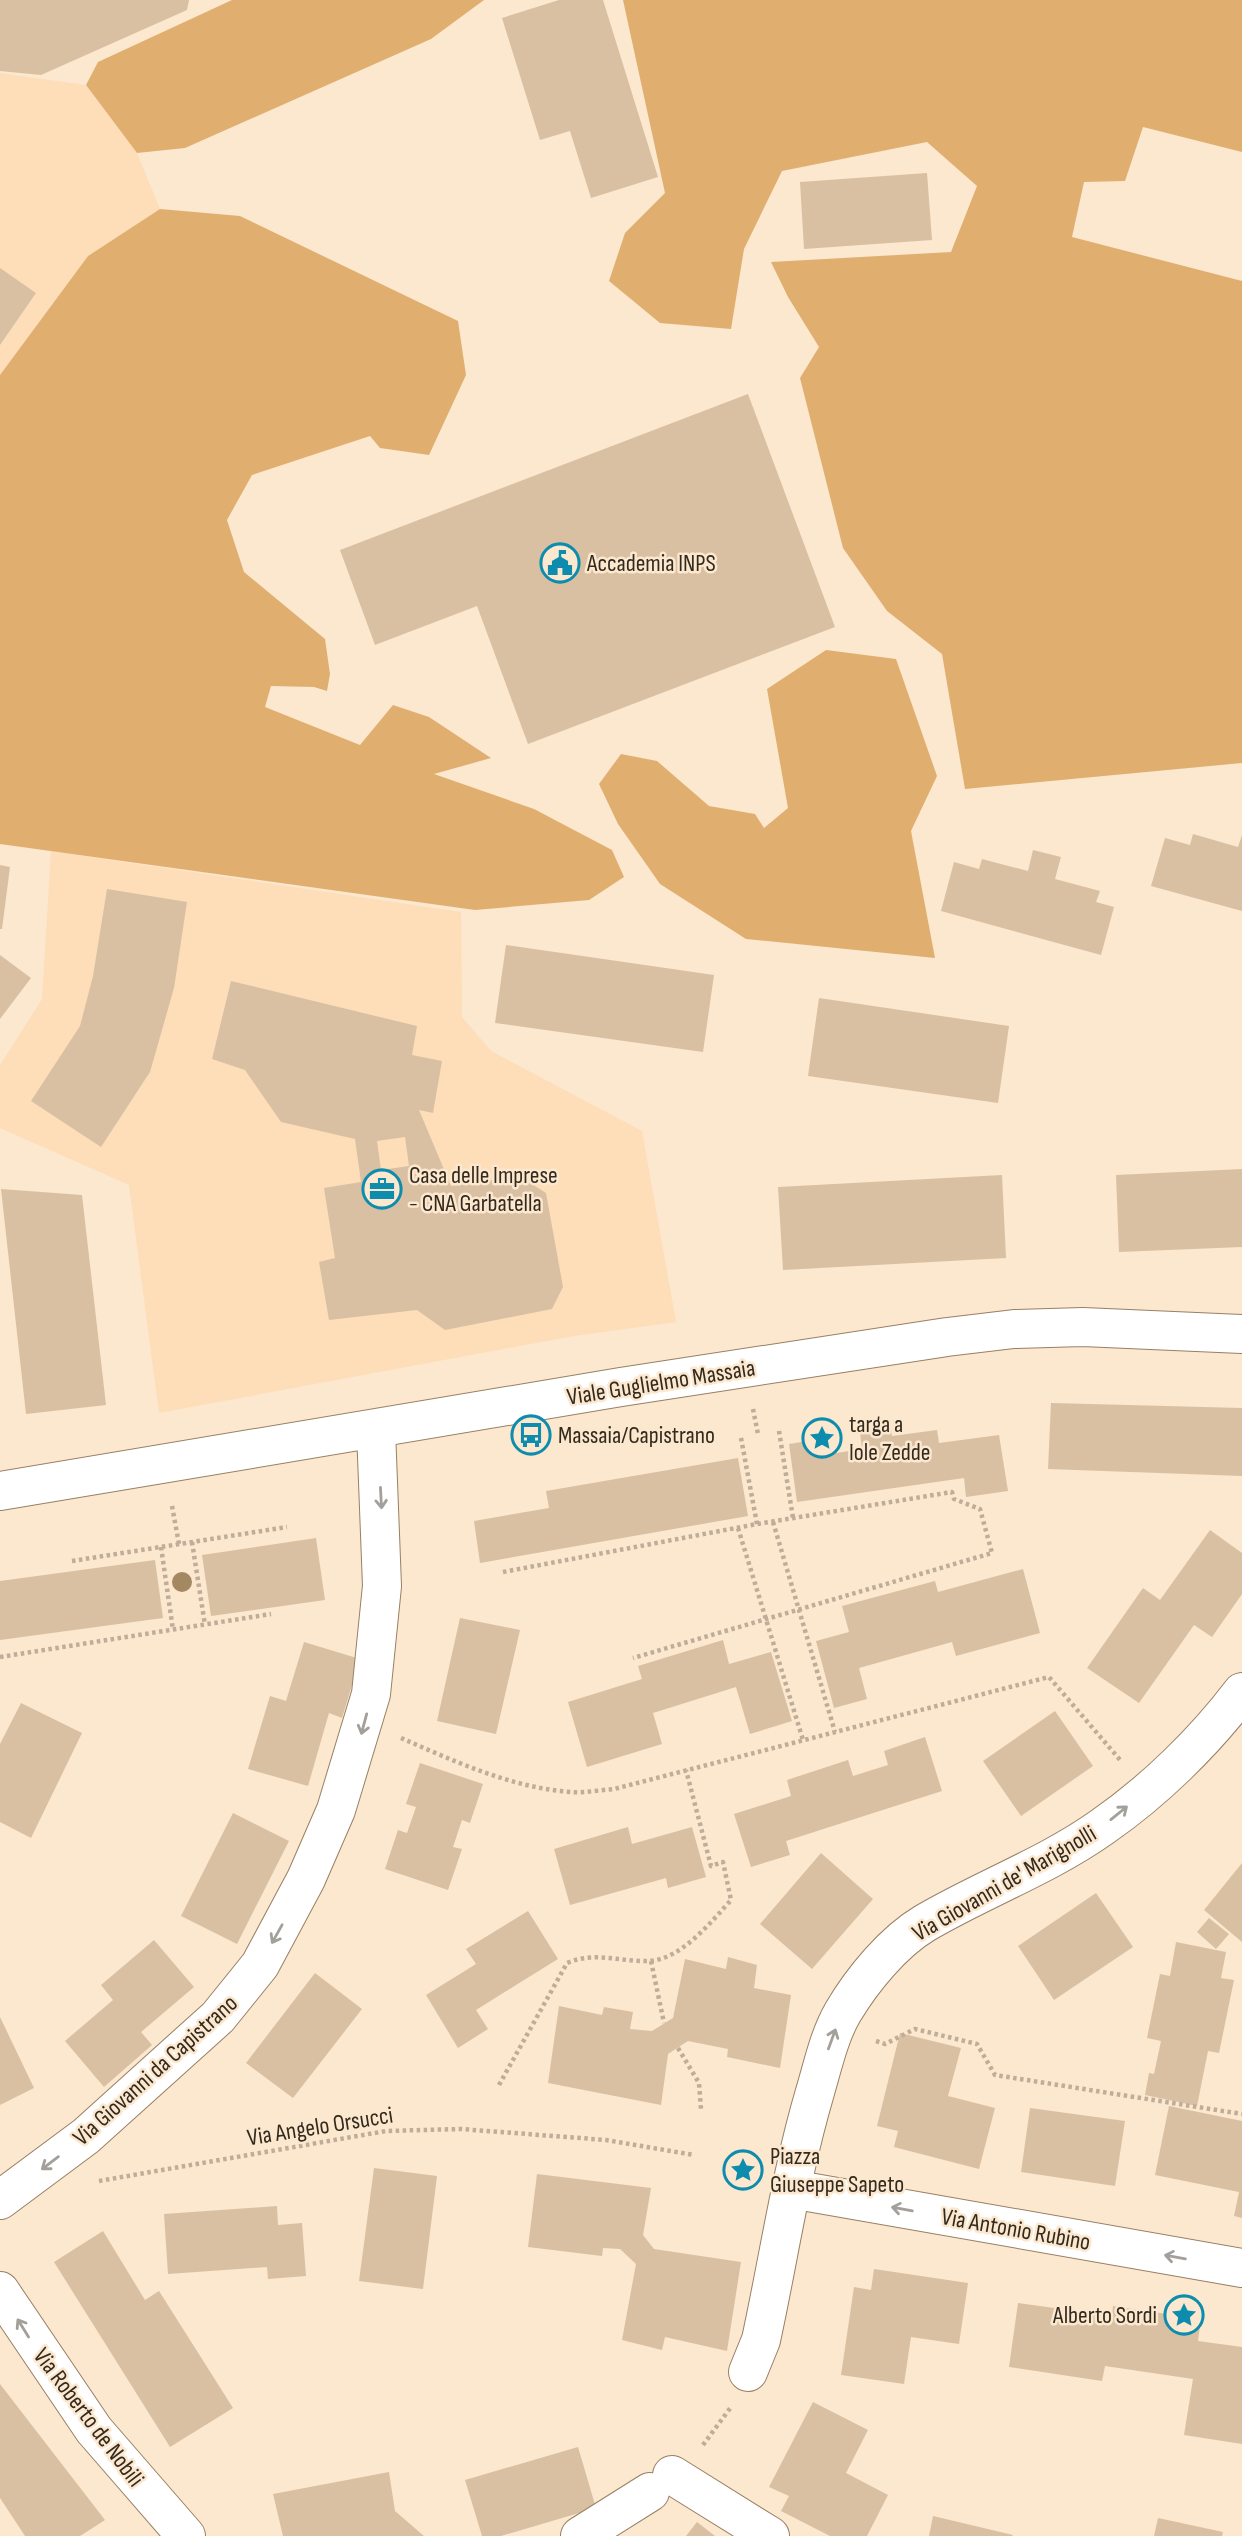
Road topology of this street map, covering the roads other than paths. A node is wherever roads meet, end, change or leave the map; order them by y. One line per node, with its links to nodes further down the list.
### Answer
1 (1242, 1334): 2 (street, Viale Guglielmo Massaia)
2 (376, 1430): 3 (street, Viale Guglielmo Massaia); 6 (street, Via Giovanni da Capistrano, one-way to 6)
3 (0, 1491)
4 (1242, 1692): 5 (street, Via Giovanni de' Marignolli, one-way to 4)
5 (791, 2189): 7 (street, Via Antonio Rubino, one-way to 5); 9 (street)
6 (0, 2200)
7 (1242, 2268)
8 (0, 2291): 10 (street, Via Roberto de Nobili, one-way to 8)
9 (748, 2372)
10 (186, 2536)
11 (580, 2536): 12 (street)
12 (770, 2536)

